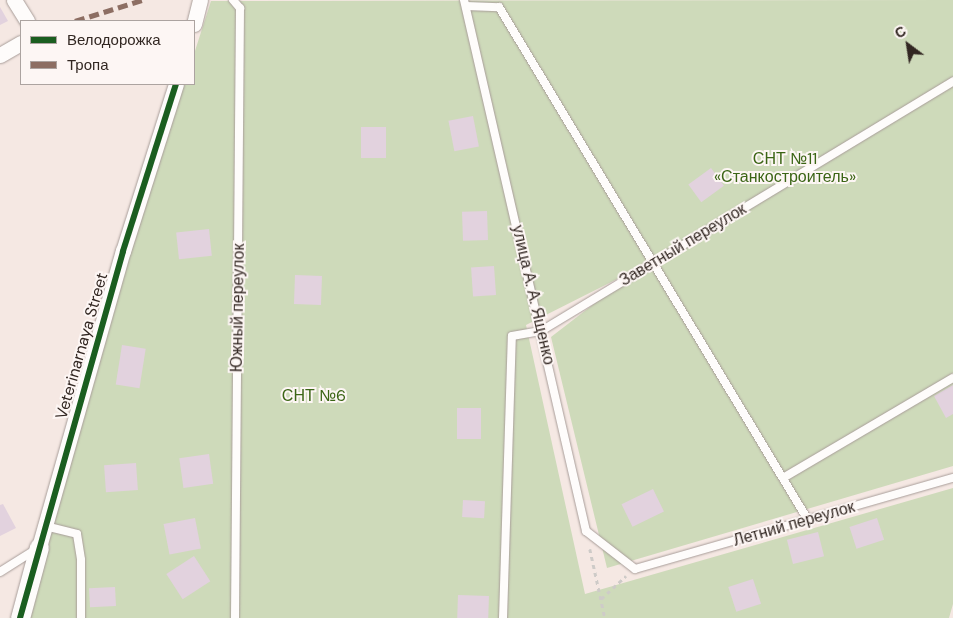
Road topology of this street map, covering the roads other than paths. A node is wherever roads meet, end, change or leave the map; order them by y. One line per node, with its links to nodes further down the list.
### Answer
1 (14, 0): 5 (street)
2 (200, 0): 6 (street)
3 (233, 0): 23 (lane, Южный переулок)
4 (465, 3): 11 (lane); 12 (lane, улица А. А. Ященко)
5 (25, 20)
6 (195, 20)
7 (20, 44): 8 (street)
8 (0, 56)
9 (953, 81): 11 (lane, Заветный переулок)
10 (176, 85): 17 (street, Veterinarnaya Street)
11 (653, 263): 12 (lane, Заветный переулок); 14 (lane)
12 (541, 331): 19 (lane, улица А. А. Ященко); 24 (lane, Заветный переулок)
13 (953, 378): 14 (lane)
14 (782, 478): 16 (lane)
15 (953, 478): 16 (lane, Летний переулок)
16 (808, 520): 19 (lane, Летний переулок)
17 (45, 526): 18 (street, Veterinarnaya Street); 22 (lane)
18 (39, 547): 20 (lane); 21 (street, Veterinarnaya Street)
19 (635, 569)
20 (0, 572)
21 (20, 618)
22 (81, 618)
23 (235, 618)
24 (503, 618)

